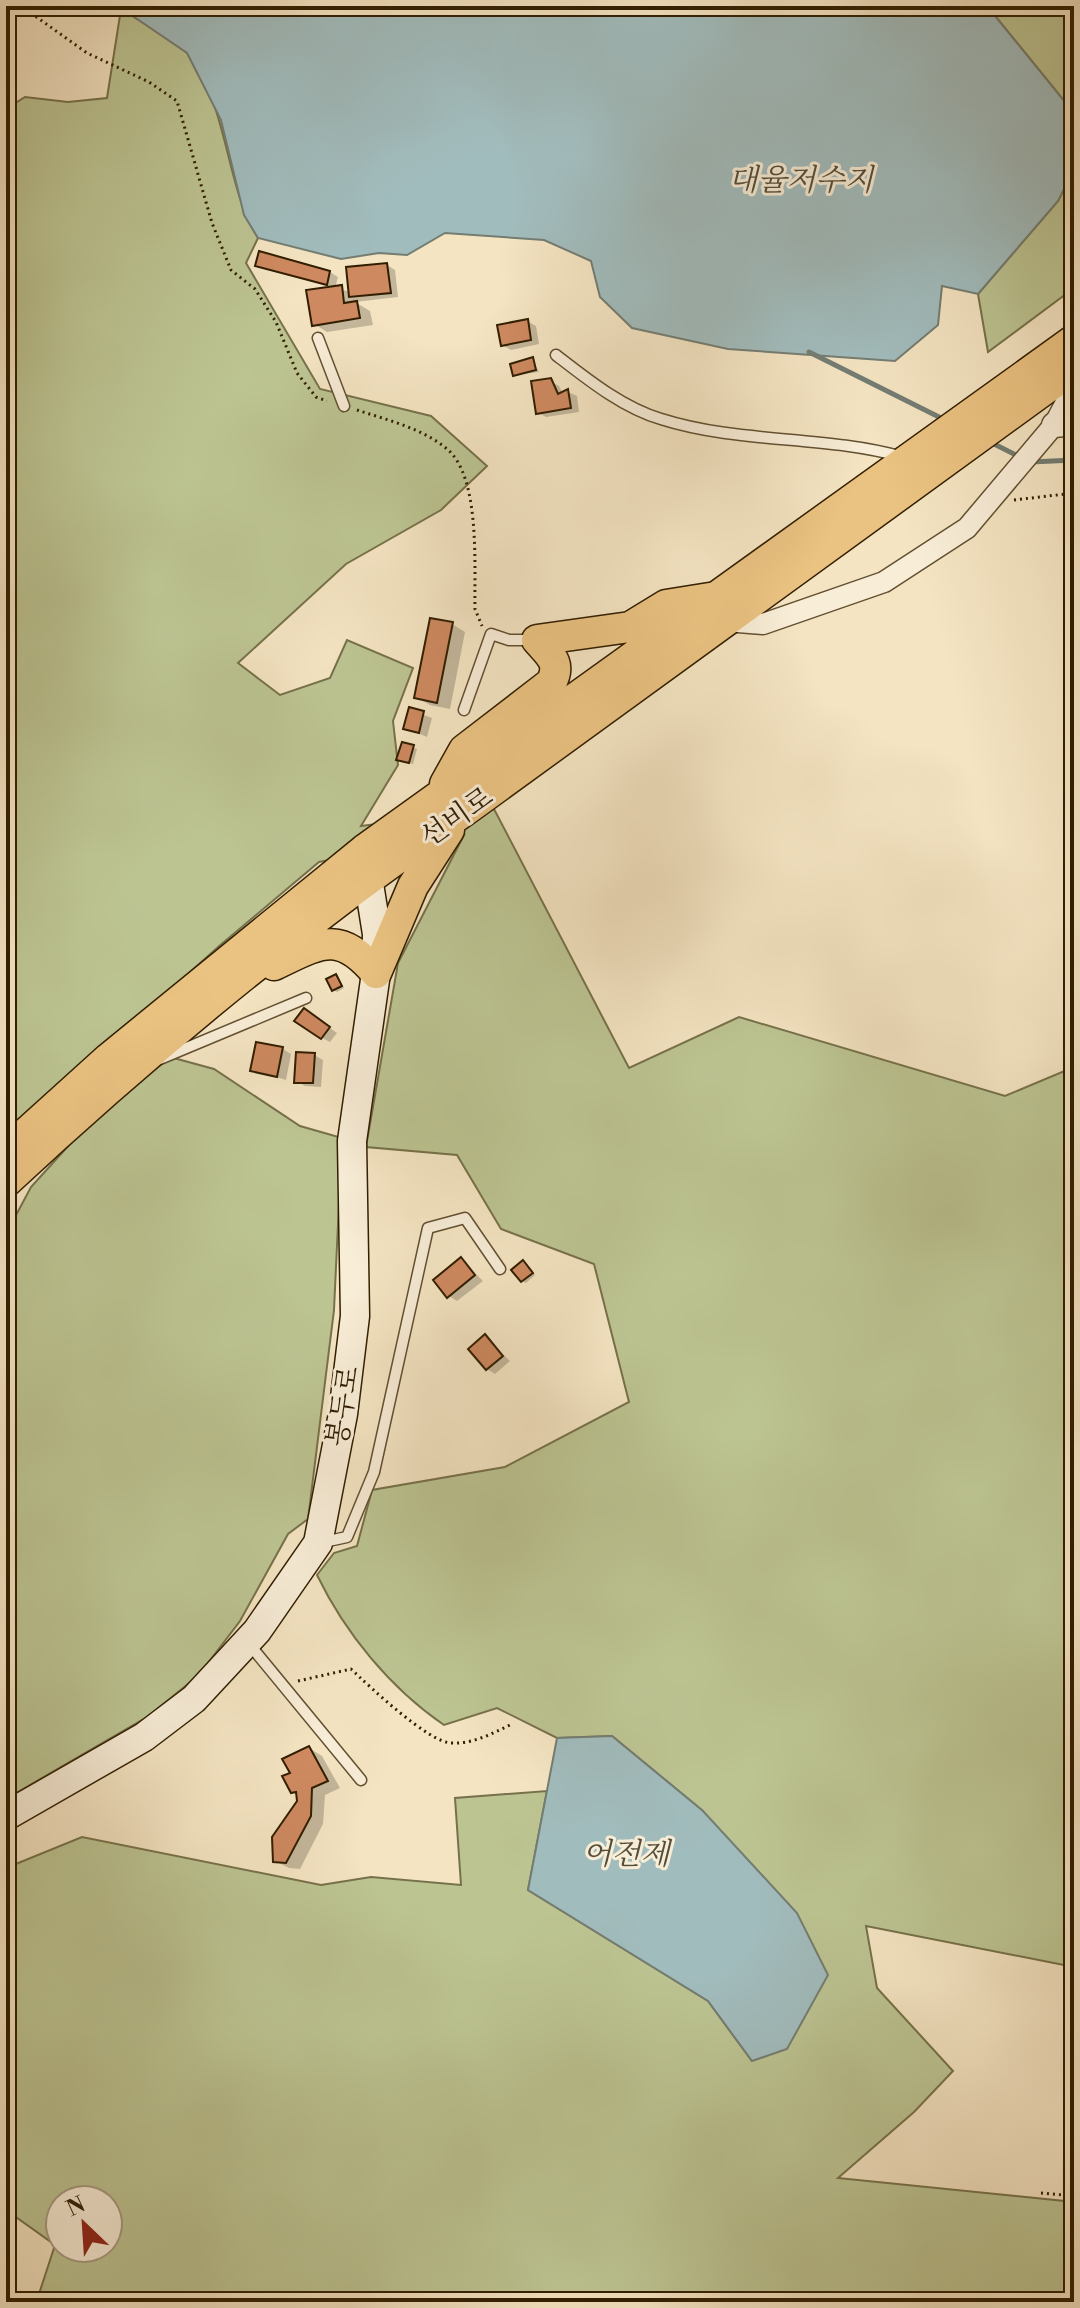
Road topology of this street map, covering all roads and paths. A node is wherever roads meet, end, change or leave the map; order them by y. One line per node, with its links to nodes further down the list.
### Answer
1 (21, 6): 8 (path)
2 (318, 338): 8 (lane)
3 (1074, 340): 7 (main road)
4 (556, 355): 10 (lane)
5 (1074, 368): 7 (main road)
6 (1074, 387): 9 (street)
7 (1016, 395): 10 (main road, 선비로)
8 (344, 406): 14 (path)
9 (1064, 424): 12 (street)
10 (917, 467): 13 (main road, 선비로)
11 (1074, 493): 12 (path)
12 (985, 507): 13 (street)
13 (724, 608): 15 (main road); 17 (main road, 선비로)
14 (491, 634): 15 (lane); 16 (lane)
15 (537, 640): 17 (main road)
16 (464, 710)
17 (451, 804): 18 (main road, 선비로); 19 (main road)
18 (366, 864): 19 (main road, 봉두로); 20 (main road, 선비로); 23 (main road, 선비로)
19 (376, 973): 20 (main road); 26 (main road, 봉두로)
20 (224, 992): 22 (main road, 선비로)
21 (306, 998): 22 (lane)
22 (132, 1070): 24 (main road, 선비로)
23 (6, 1151)
24 (6, 1182)
25 (500, 1269): 26 (lane)
26 (318, 1543): 27 (main road, 봉두로)
27 (248, 1643): 28 (lane); 31 (main road, 봉두로)
28 (282, 1685): 29 (path); 30 (lane)
29 (510, 1725)
30 (361, 1780)
31 (6, 1816)
32 (1041, 2193): 33 (path)
33 (1074, 2196)

